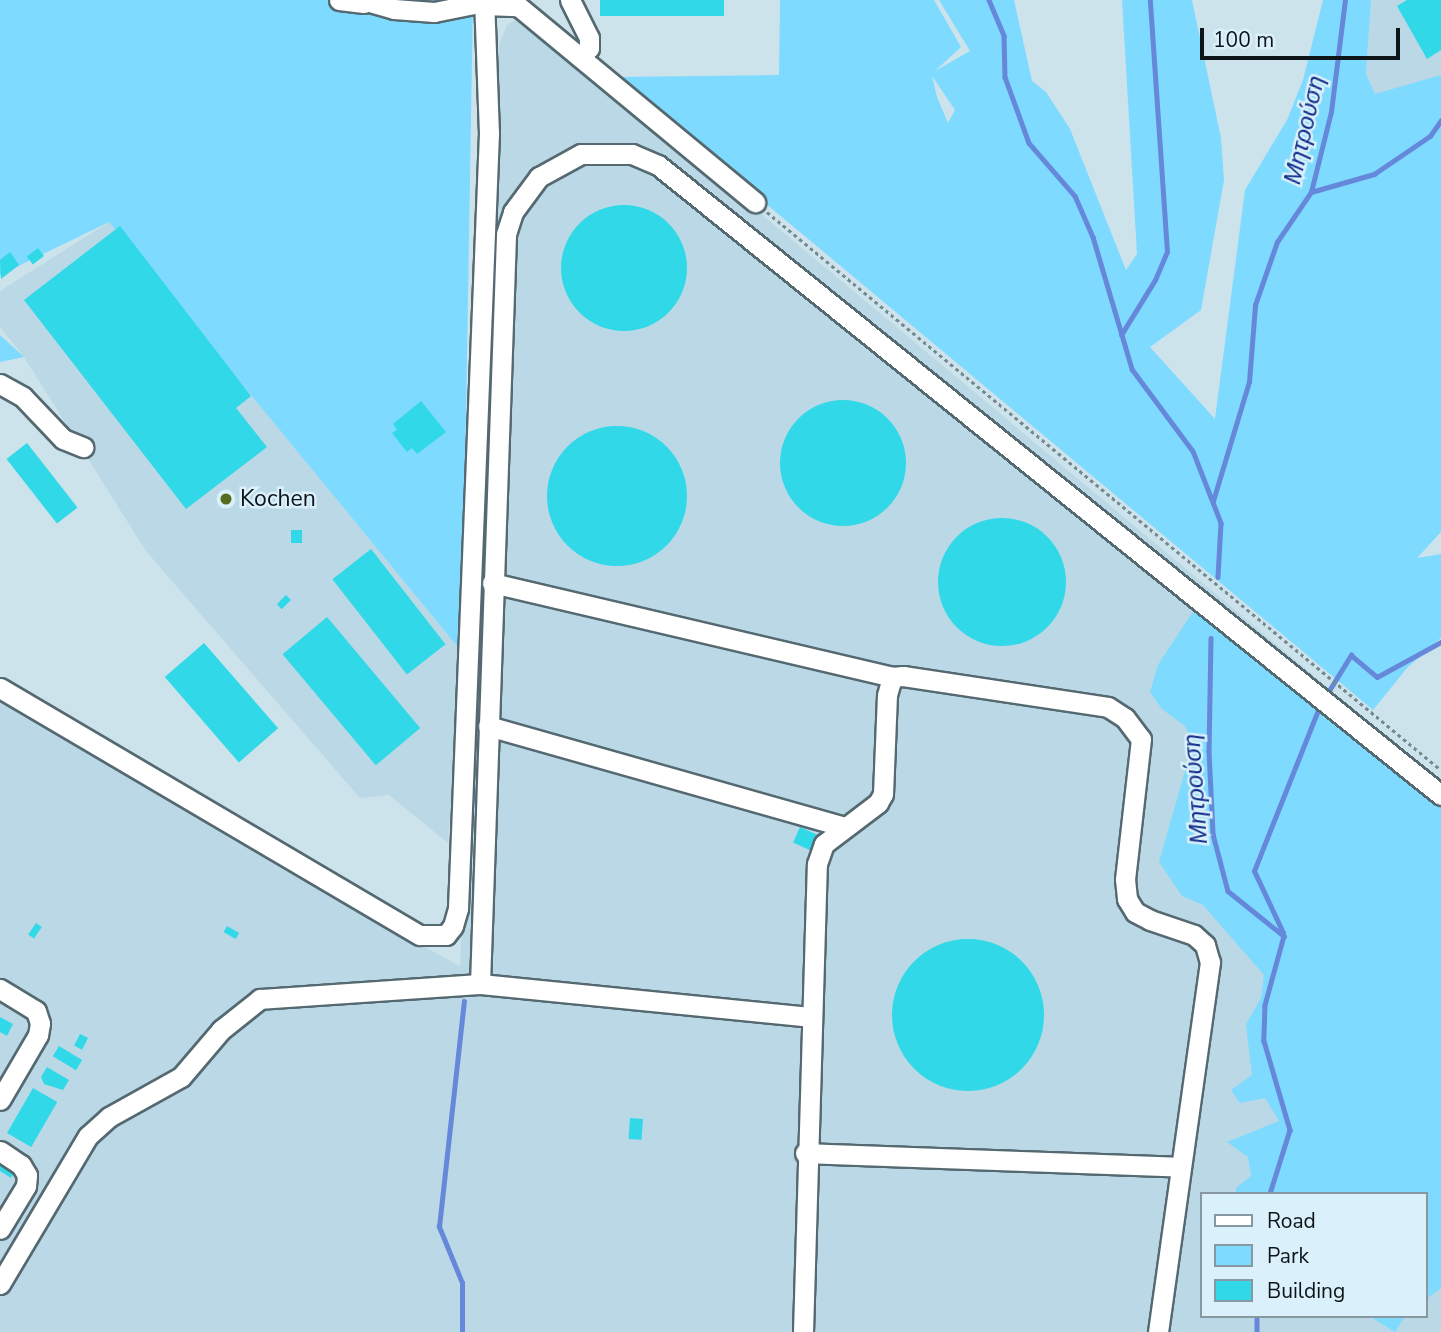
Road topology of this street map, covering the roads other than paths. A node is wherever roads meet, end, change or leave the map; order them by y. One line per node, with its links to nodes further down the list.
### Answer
1 (339, 0): 3 (street)
2 (570, 0): 5 (street)
3 (364, 2): 4 (street)
4 (484, 2): 5 (street); 11 (street)
5 (579, 57): 6 (street)
6 (755, 202)
7 (0, 384): 8 (street)
8 (83, 447)
9 (492, 583): 10 (street); 12 (street); 13 (street)
10 (892, 677): 14 (street); 21 (street)
11 (0, 688)
12 (488, 726): 14 (street); 15 (street)
13 (1441, 794)
14 (845, 827): 17 (street)
15 (480, 984): 17 (street); 23 (street)
16 (0, 989): 18 (street)
17 (810, 1017): 20 (street)
18 (0, 1100)
19 (0, 1152): 22 (street)
20 (805, 1153): 21 (street); 24 (street)
21 (1181, 1167): 25 (street)
22 (0, 1229)
23 (0, 1284)
24 (803, 1332)
25 (1157, 1332)

